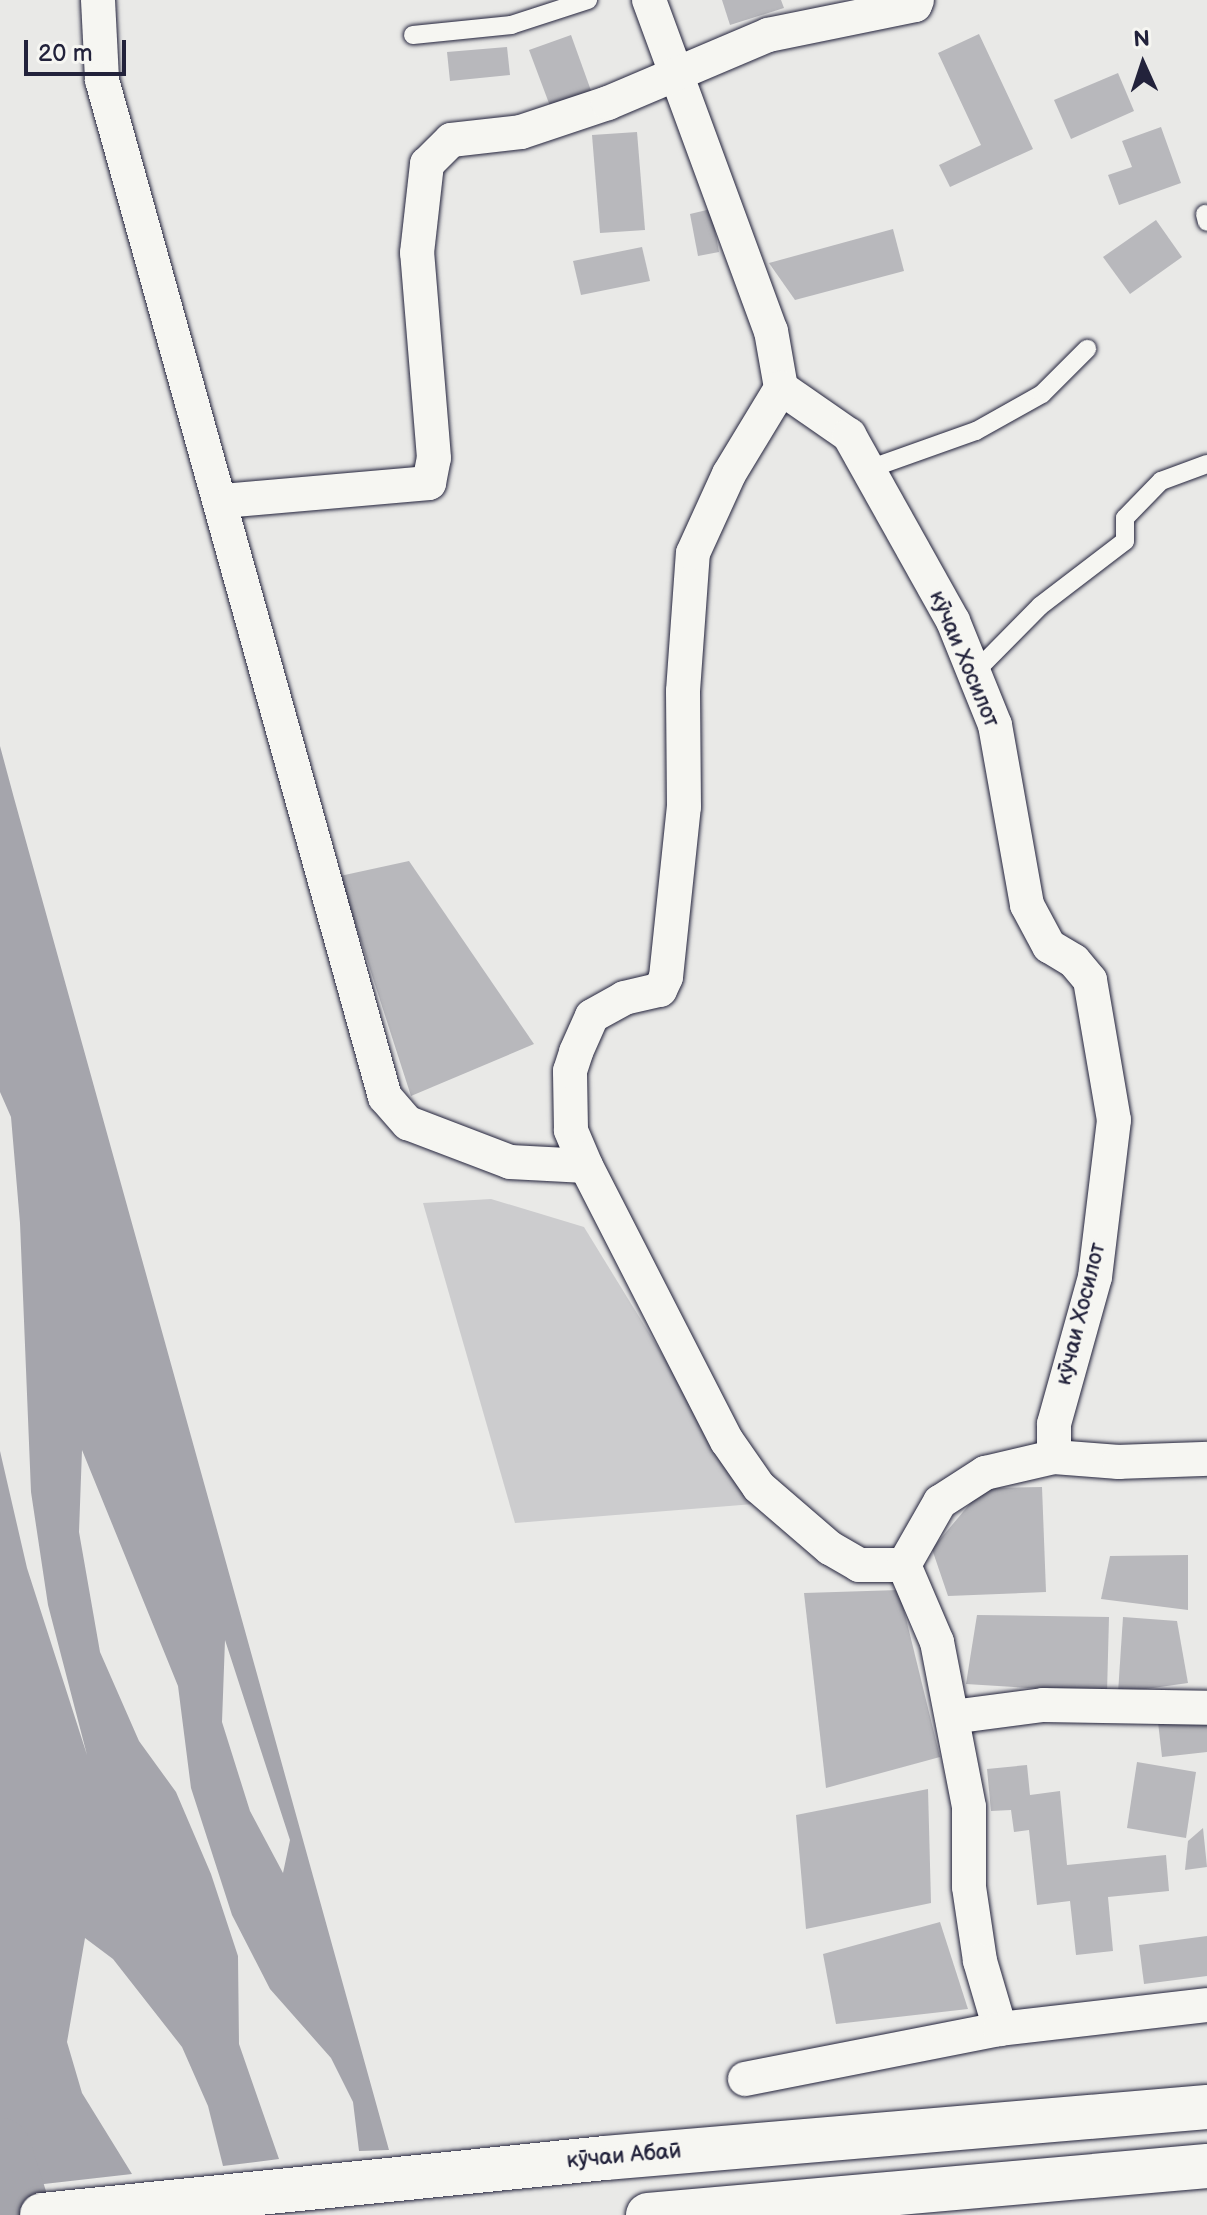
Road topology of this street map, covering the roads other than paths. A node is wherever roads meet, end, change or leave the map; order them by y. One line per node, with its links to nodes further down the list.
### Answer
1 (98, 0): 11 (street)
2 (588, 0): 5 (lane)
3 (649, 0): 6 (street)
4 (917, 0): 6 (street)
5 (413, 35)
6 (673, 75): 8 (street); 11 (street)
7 (1087, 349): 10 (lane)
8 (781, 388): 10 (street, кӯчаи Хосилот); 13 (street)
9 (1207, 464): 12 (lane)
10 (869, 469): 12 (street, кӯчаи Хосилот)
11 (223, 501): 13 (street)
12 (974, 673): 14 (street, кӯчаи Хосилот)
13 (586, 1166): 16 (street)
14 (1054, 1457): 15 (street); 16 (street)
15 (1207, 1459)
16 (904, 1565): 18 (street)
17 (1207, 1708): 18 (street)
18 (952, 1717): 20 (street)
19 (1207, 2005): 20 (street)
20 (1000, 2029): 21 (street)
21 (745, 2079)
22 (1207, 2107): 24 (main road, кӯчаи Абаӣ)
23 (1207, 2166): 25 (main road)
24 (42, 2215)
25 (648, 2215)

